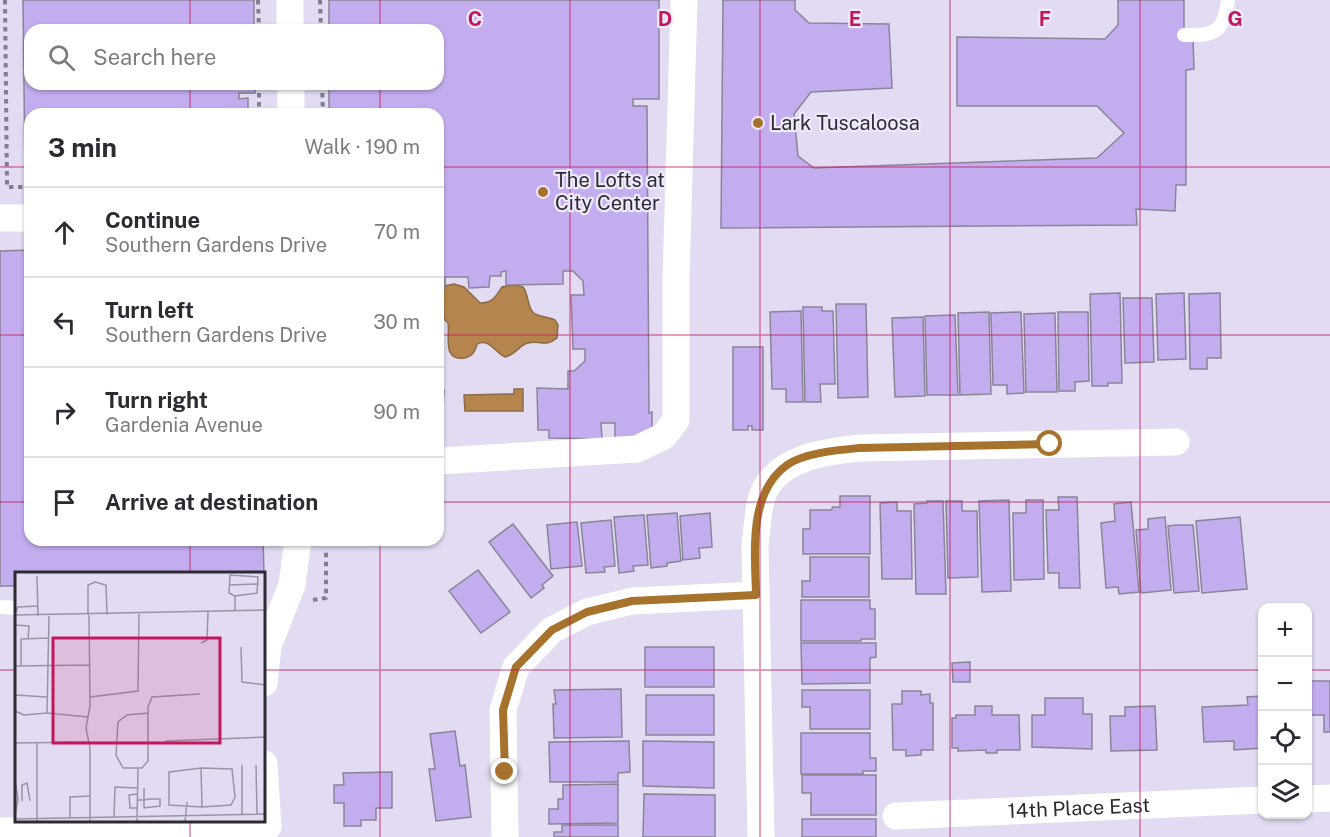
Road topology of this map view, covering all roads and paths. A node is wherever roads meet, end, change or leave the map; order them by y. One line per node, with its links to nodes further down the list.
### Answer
1 (5, 0): 17 (path)
2 (258, 0): 7 (path)
3 (290, 0): 8 (street)
4 (320, 0): 9 (path)
5 (684, 0): 21 (street)
6 (1228, 0): 10 (lane)
7 (259, 24)
8 (290, 24)
9 (321, 24)
10 (1184, 35)
11 (259, 90): 14 (path)
12 (291, 90): 15 (street)
13 (322, 90): 16 (path)
14 (259, 108)
15 (291, 108)
16 (323, 108)
17 (24, 187)
18 (0, 218): 19 (street)
19 (24, 218)
20 (1176, 442): 23 (street)
21 (444, 461)
22 (297, 546): 26 (street)
23 (756, 595): 35 (street); 36 (street)
24 (0, 607): 25 (lane)
25 (15, 608)
26 (270, 623): 27 (street)
27 (266, 664)
28 (266, 778): 34 (street)
29 (1330, 798): 30 (street)
30 (1312, 799)
31 (1258, 800): 32 (street, 14th Place East)
32 (896, 816)
33 (0, 831): 34 (street)
34 (274, 832)
35 (505, 837)
36 (761, 837)

